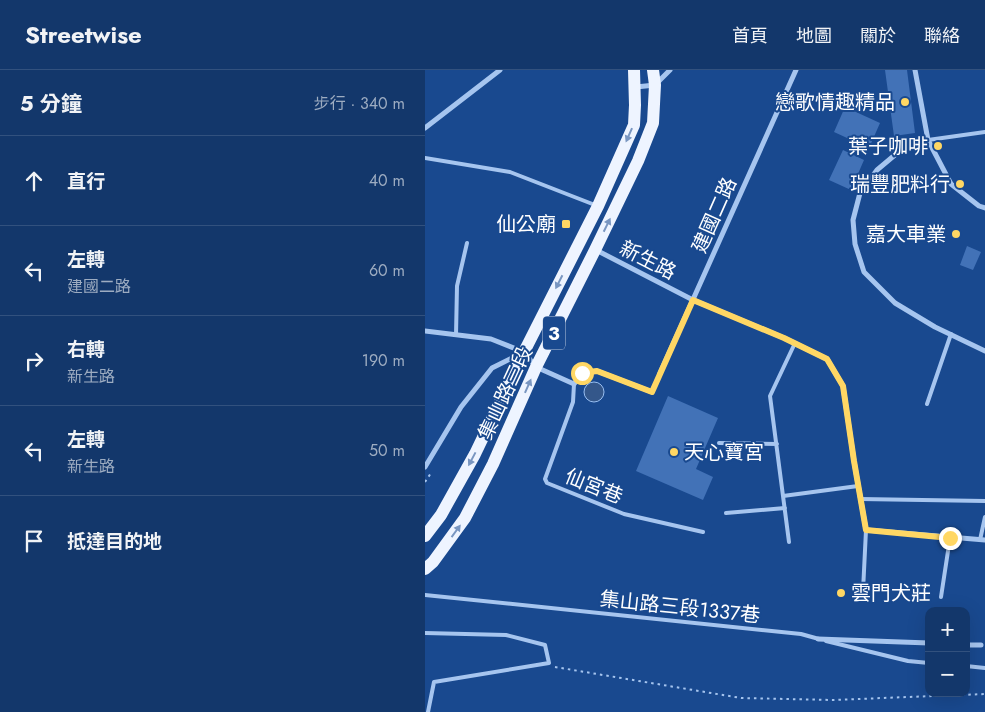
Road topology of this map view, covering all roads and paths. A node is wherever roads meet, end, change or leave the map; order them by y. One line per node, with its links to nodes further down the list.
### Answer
1 (500, 70): 9 (street)
2 (634, 70): 8 (main road, 3)
3 (653, 70): 7 (main road, 3)
4 (670, 70): 7 (street)
5 (796, 70): 17 (street, 建國二路)
6 (915, 70): 11 (street)
7 (655, 85): 8 (street); 16 (main road, 集山路三段 / 3, one-way to 7)
8 (635, 87): 13 (main road, 集山路三段 / 3, one-way to 13)
9 (425, 128)
10 (985, 132): 11 (lane)
11 (928, 140): 14 (street); 19 (street)
12 (425, 158): 13 (lane)
13 (599, 206): 23 (main road, 集山路三段 / 3, one-way to 23)
14 (985, 208)
15 (467, 243): 20 (lane)
16 (595, 250): 17 (street, 新生路); 24 (main road, 集山路三段 / 3)
17 (693, 300): 21 (street, 新生路); 25 (street, 建國二路)
18 (425, 331): 20 (street)
19 (951, 334): 22 (street); 28 (lane)
20 (456, 335): 23 (street)
21 (795, 343): 30 (lane); 33 (street, 新生路)
22 (985, 351)
23 (524, 352): 24 (street); 31 (street); 42 (main road, 集山路三段 / 3, one-way to 42)
24 (536, 368): 26 (street); 46 (main road, 集山路三段 / 3, one-way to 24)
25 (660, 373)
26 (574, 384): 27 (street); 41 (lane, 仙宮巷)
27 (652, 392)
28 (927, 404)
29 (719, 443): 30 (lane)
30 (777, 444): 34 (lane)
31 (427, 459): 32 (street)
32 (425, 466)
33 (858, 486): 34 (lane); 35 (street, 新生路)
34 (783, 496): 37 (lane)
35 (861, 499): 36 (lane); 40 (street, 新生路)
36 (985, 501)
37 (785, 508): 38 (lane); 45 (lane)
38 (726, 513)
39 (985, 517): 44 (lane)
40 (866, 530): 43 (street); 47 (lane)
41 (703, 532)
42 (425, 536)
43 (950, 538): 44 (street); 49 (lane)
44 (982, 540)
45 (789, 542)
46 (425, 569)
47 (863, 591)
48 (425, 595): 51 (lane, 集山路三段1337巷)
49 (941, 598)
50 (425, 633): 56 (lane)
51 (818, 639): 52 (street); 55 (lane, 集山路三段1337巷)
52 (925, 643)
53 (970, 645): 54 (street)
54 (981, 645)
55 (925, 663)
56 (532, 666): 59 (path); 60 (lane)
57 (970, 666): 58 (lane)
58 (985, 668)
59 (985, 694)
60 (428, 712)

